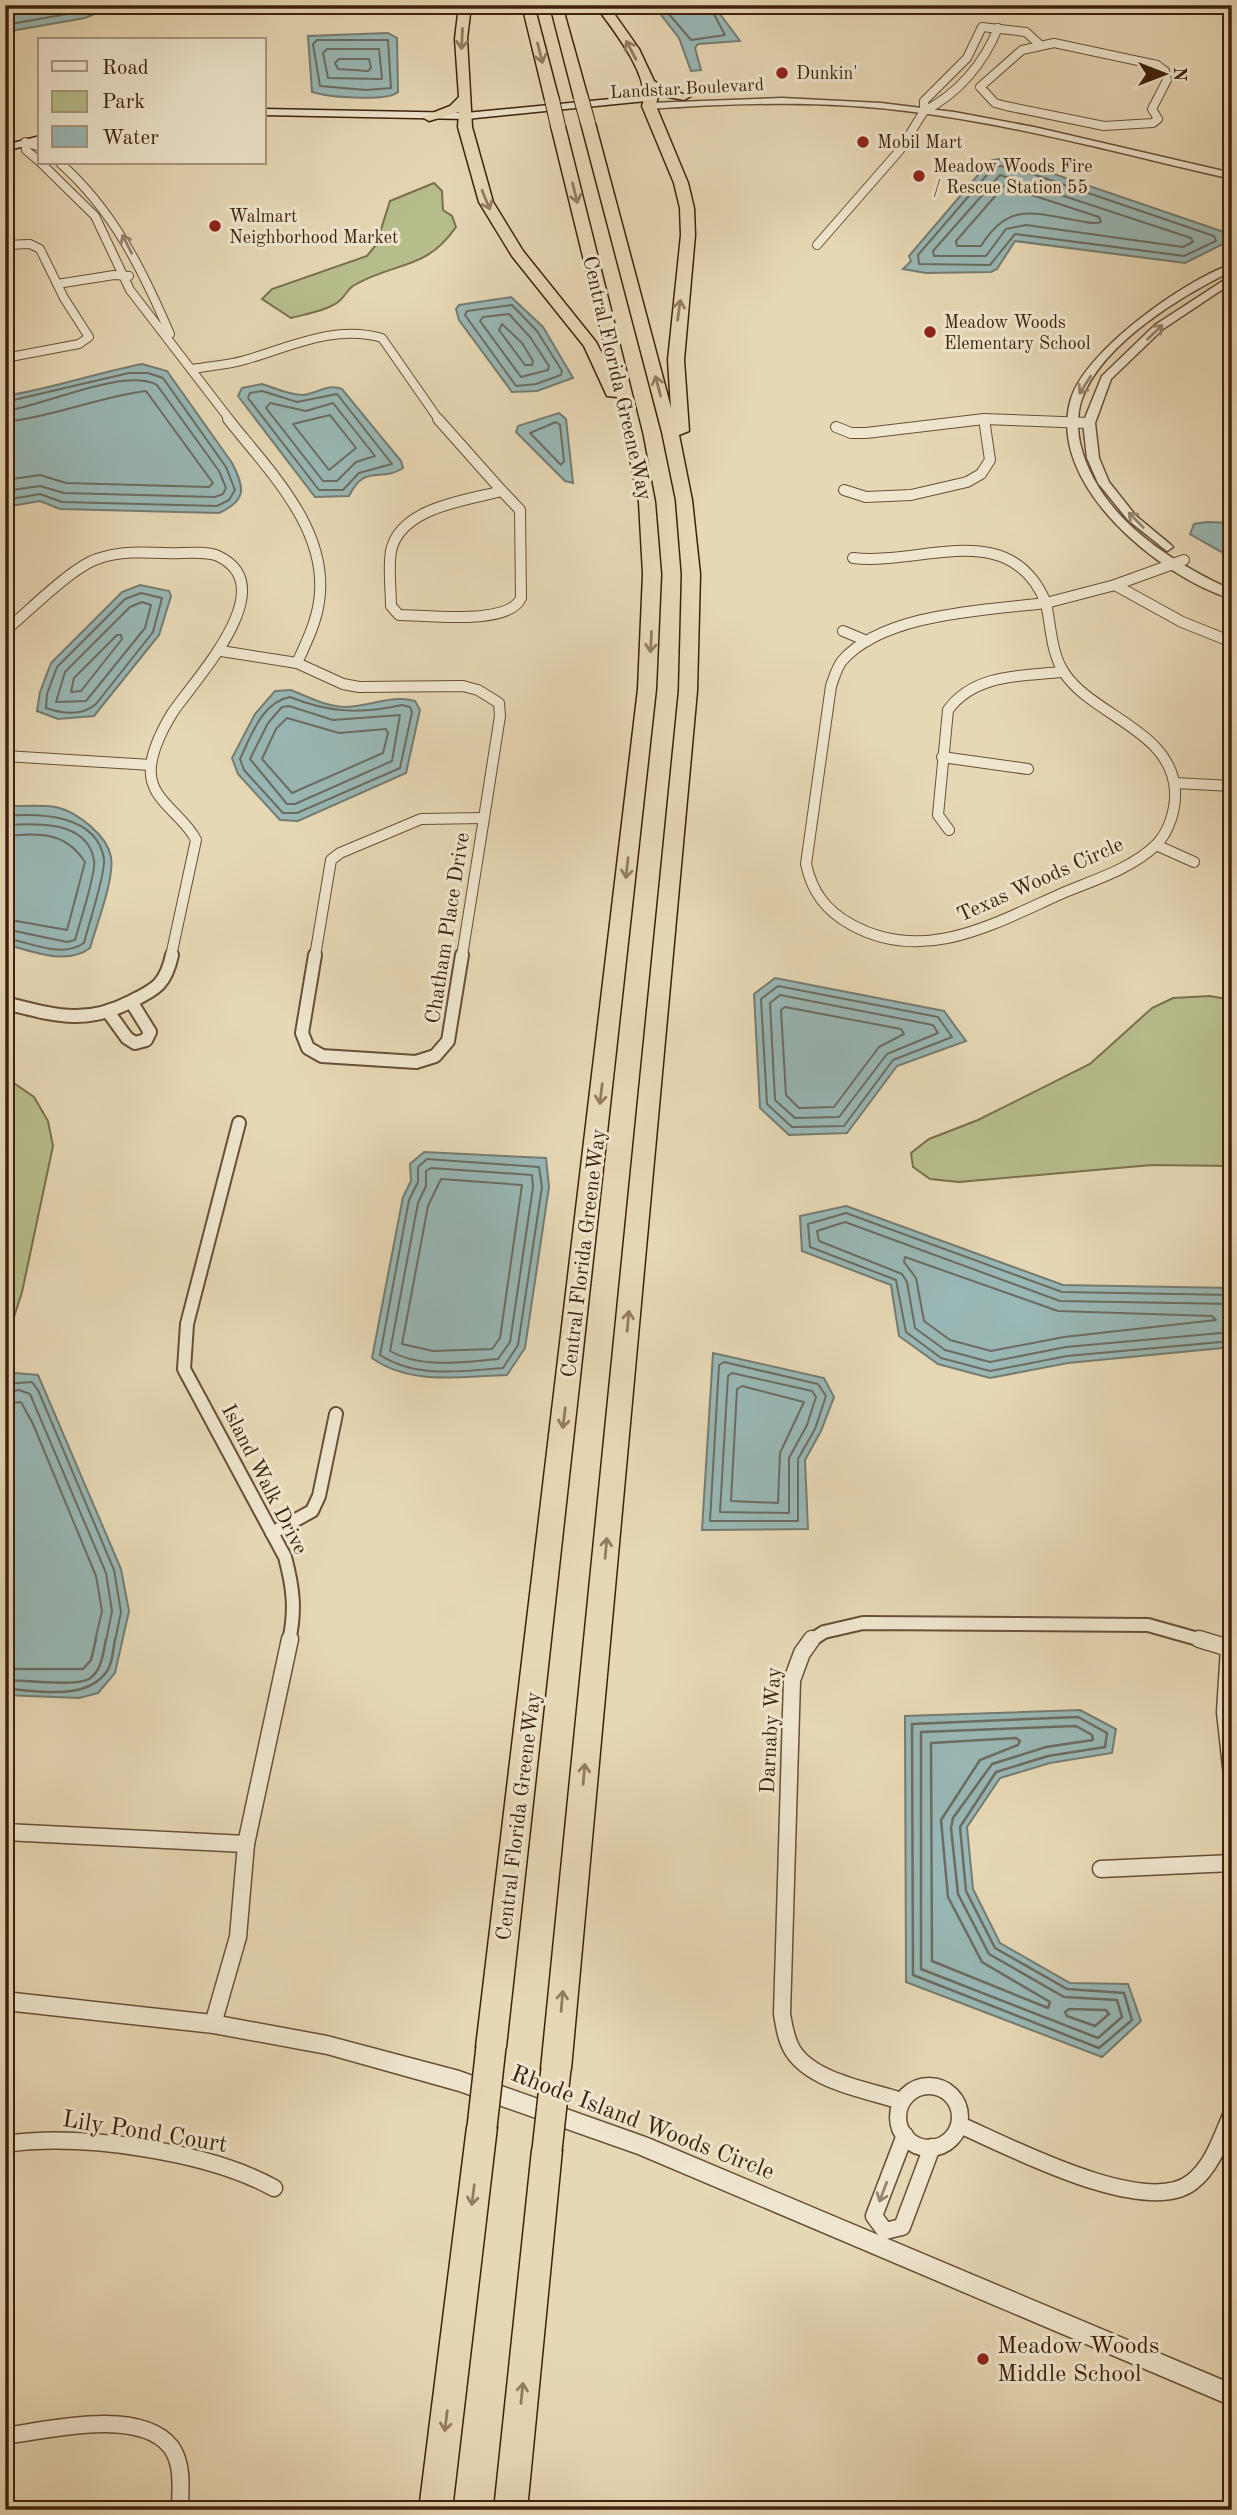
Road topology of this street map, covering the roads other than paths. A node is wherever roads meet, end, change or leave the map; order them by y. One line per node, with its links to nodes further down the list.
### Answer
1 (465, 5): 12 (highway, one-way to 12)
2 (528, 5): 51 (highway, Central Florida GreeneWay, one-way to 51, bridge)
3 (556, 5): 47 (highway, Central Florida GreeneWay, one-way to 3, bridge)
4 (601, 5): 11 (highway, one-way to 4)
5 (998, 28): 6 (street); 7 (street); 8 (street)
6 (1039, 44): 6 (street)
7 (970, 55): 8 (street); 9 (street)
8 (985, 57): 10 (street)
9 (947, 79): 10 (street); 16 (street)
10 (961, 81): 15 (street)
11 (648, 83): 13 (highway); 14 (highway)
12 (466, 98): 19 (highway); 21 (highway)
13 (683, 99): 14 (street, Landstar Boulevard); 16 (street, Landstar Boulevard); 20 (highway)
14 (651, 102): 20 (highway); 21 (main road, Landstar Boulevard)
15 (935, 107): 16 (street, Landstar Boulevard); 29 (street, Landstar Boulevard)
16 (924, 108): 30 (street, Landstar Boulevard); 31 (street)
17 (266, 112): 19 (main road)
18 (266, 119): 19 (main road)
19 (429, 120): 21 (highway)
20 (657, 121): 47 (highway, one-way to 20)
21 (466, 124): 51 (highway, one-way to 51)
22 (38, 145): 23 (main road)
23 (26, 146): 24 (main road); 25 (main road); 26 (street)
24 (5, 148)
25 (5, 155)
26 (38, 159)
27 (43, 164): 35 (street)
28 (61, 164): 34 (street, one-way to 28)
29 (1232, 169)
30 (1232, 176)
31 (817, 245)
32 (5, 246): 37 (street)
33 (1232, 267): 42 (street, one-way to 42)
34 (143, 274): 35 (street); 38 (street)
35 (122, 277): 37 (street); 38 (street)
36 (1232, 278): 43 (street, one-way to 36)
37 (59, 288): 39 (street)
38 (175, 347): 40 (street)
39 (5, 358)
40 (189, 366): 45 (street); 61 (street)
41 (984, 419): 42 (street); 44 (street); 46 (street)
42 (1073, 422): 43 (street); 50 (street)
43 (1088, 427): 49 (street, one-way to 43)
44 (836, 428)
45 (503, 491): 45 (street)
46 (844, 491)
47 (684, 500): 87 (highway, Central Florida GreeneWay, one-way to 47)
48 (853, 558): 55 (street)
49 (1184, 560): 50 (street, Texas Woods Circle); 53 (street)
50 (1171, 563): 52 (street, Texas Woods Circle); 54 (street)
51 (652, 574): 100 (highway, Central Florida GreeneWay, one-way to 100, bridge)
52 (1115, 585): 55 (street, Texas Woods Circle); 59 (street)
53 (1232, 587)
54 (1232, 595)
55 (1047, 603): 58 (street, Texas Woods Circle); 62 (street)
56 (5, 631): 60 (street)
57 (843, 631): 58 (street)
58 (867, 641): 71 (street, Texas Woods Circle)
59 (1232, 642)
60 (221, 651): 61 (street); 65 (street)
61 (297, 663): 69 (street, Chatham Place Drive)
62 (1061, 672): 64 (street); 67 (street)
63 (5, 756): 65 (street)
64 (942, 757): 66 (street); 70 (street)
65 (150, 765): 74 (street)
66 (1028, 769)
67 (1175, 783): 68 (street); 71 (street, Texas Woods Circle)
68 (1232, 786)
69 (484, 818): 69 (street, Chatham Place Drive)
70 (948, 830)
71 (1156, 845): 72 (street)
72 (1194, 862)
73 (5, 1003): 75 (street)
74 (132, 1003): 75 (street); 75 (street)
75 (109, 1013)
76 (239, 1123): 78 (street, Island Walk Drive)
77 (336, 1414): 78 (street)
78 (272, 1533): 82 (street, Island Walk Drive)
79 (1230, 1646): 80 (street, Darnaby Way); 88 (street, Darnaby Way)
80 (1232, 1776)
81 (5, 1832): 82 (street)
82 (246, 1844): 86 (street, Island Walk Drive)
83 (1232, 1863): 84 (street)
84 (1101, 1869)
85 (5, 2001): 86 (street, Rhode Island Woods Circle)
86 (213, 2024): 96 (street, Rhode Island Woods Circle)
87 (556, 2069): 94 (highway, Central Florida GreeneWay, bridge)
88 (901, 2101): 90 (street); 91 (street)
89 (1232, 2113): 90 (street)
90 (960, 2125): 93 (street)
91 (905, 2135): 93 (street); 96 (street, one-way to 96)
92 (5, 2144): 95 (street, Lily Pond Court)
93 (932, 2147): 96 (street)
94 (547, 2150): 101 (highway, Central Florida GreeneWay, one-way to 94)
95 (274, 2188)
96 (883, 2238): 97 (street, Rhode Island Woods Circle)
97 (1232, 2395)
98 (5, 2436): 99 (street)
99 (180, 2510)
100 (435, 2510)
101 (510, 2510)

